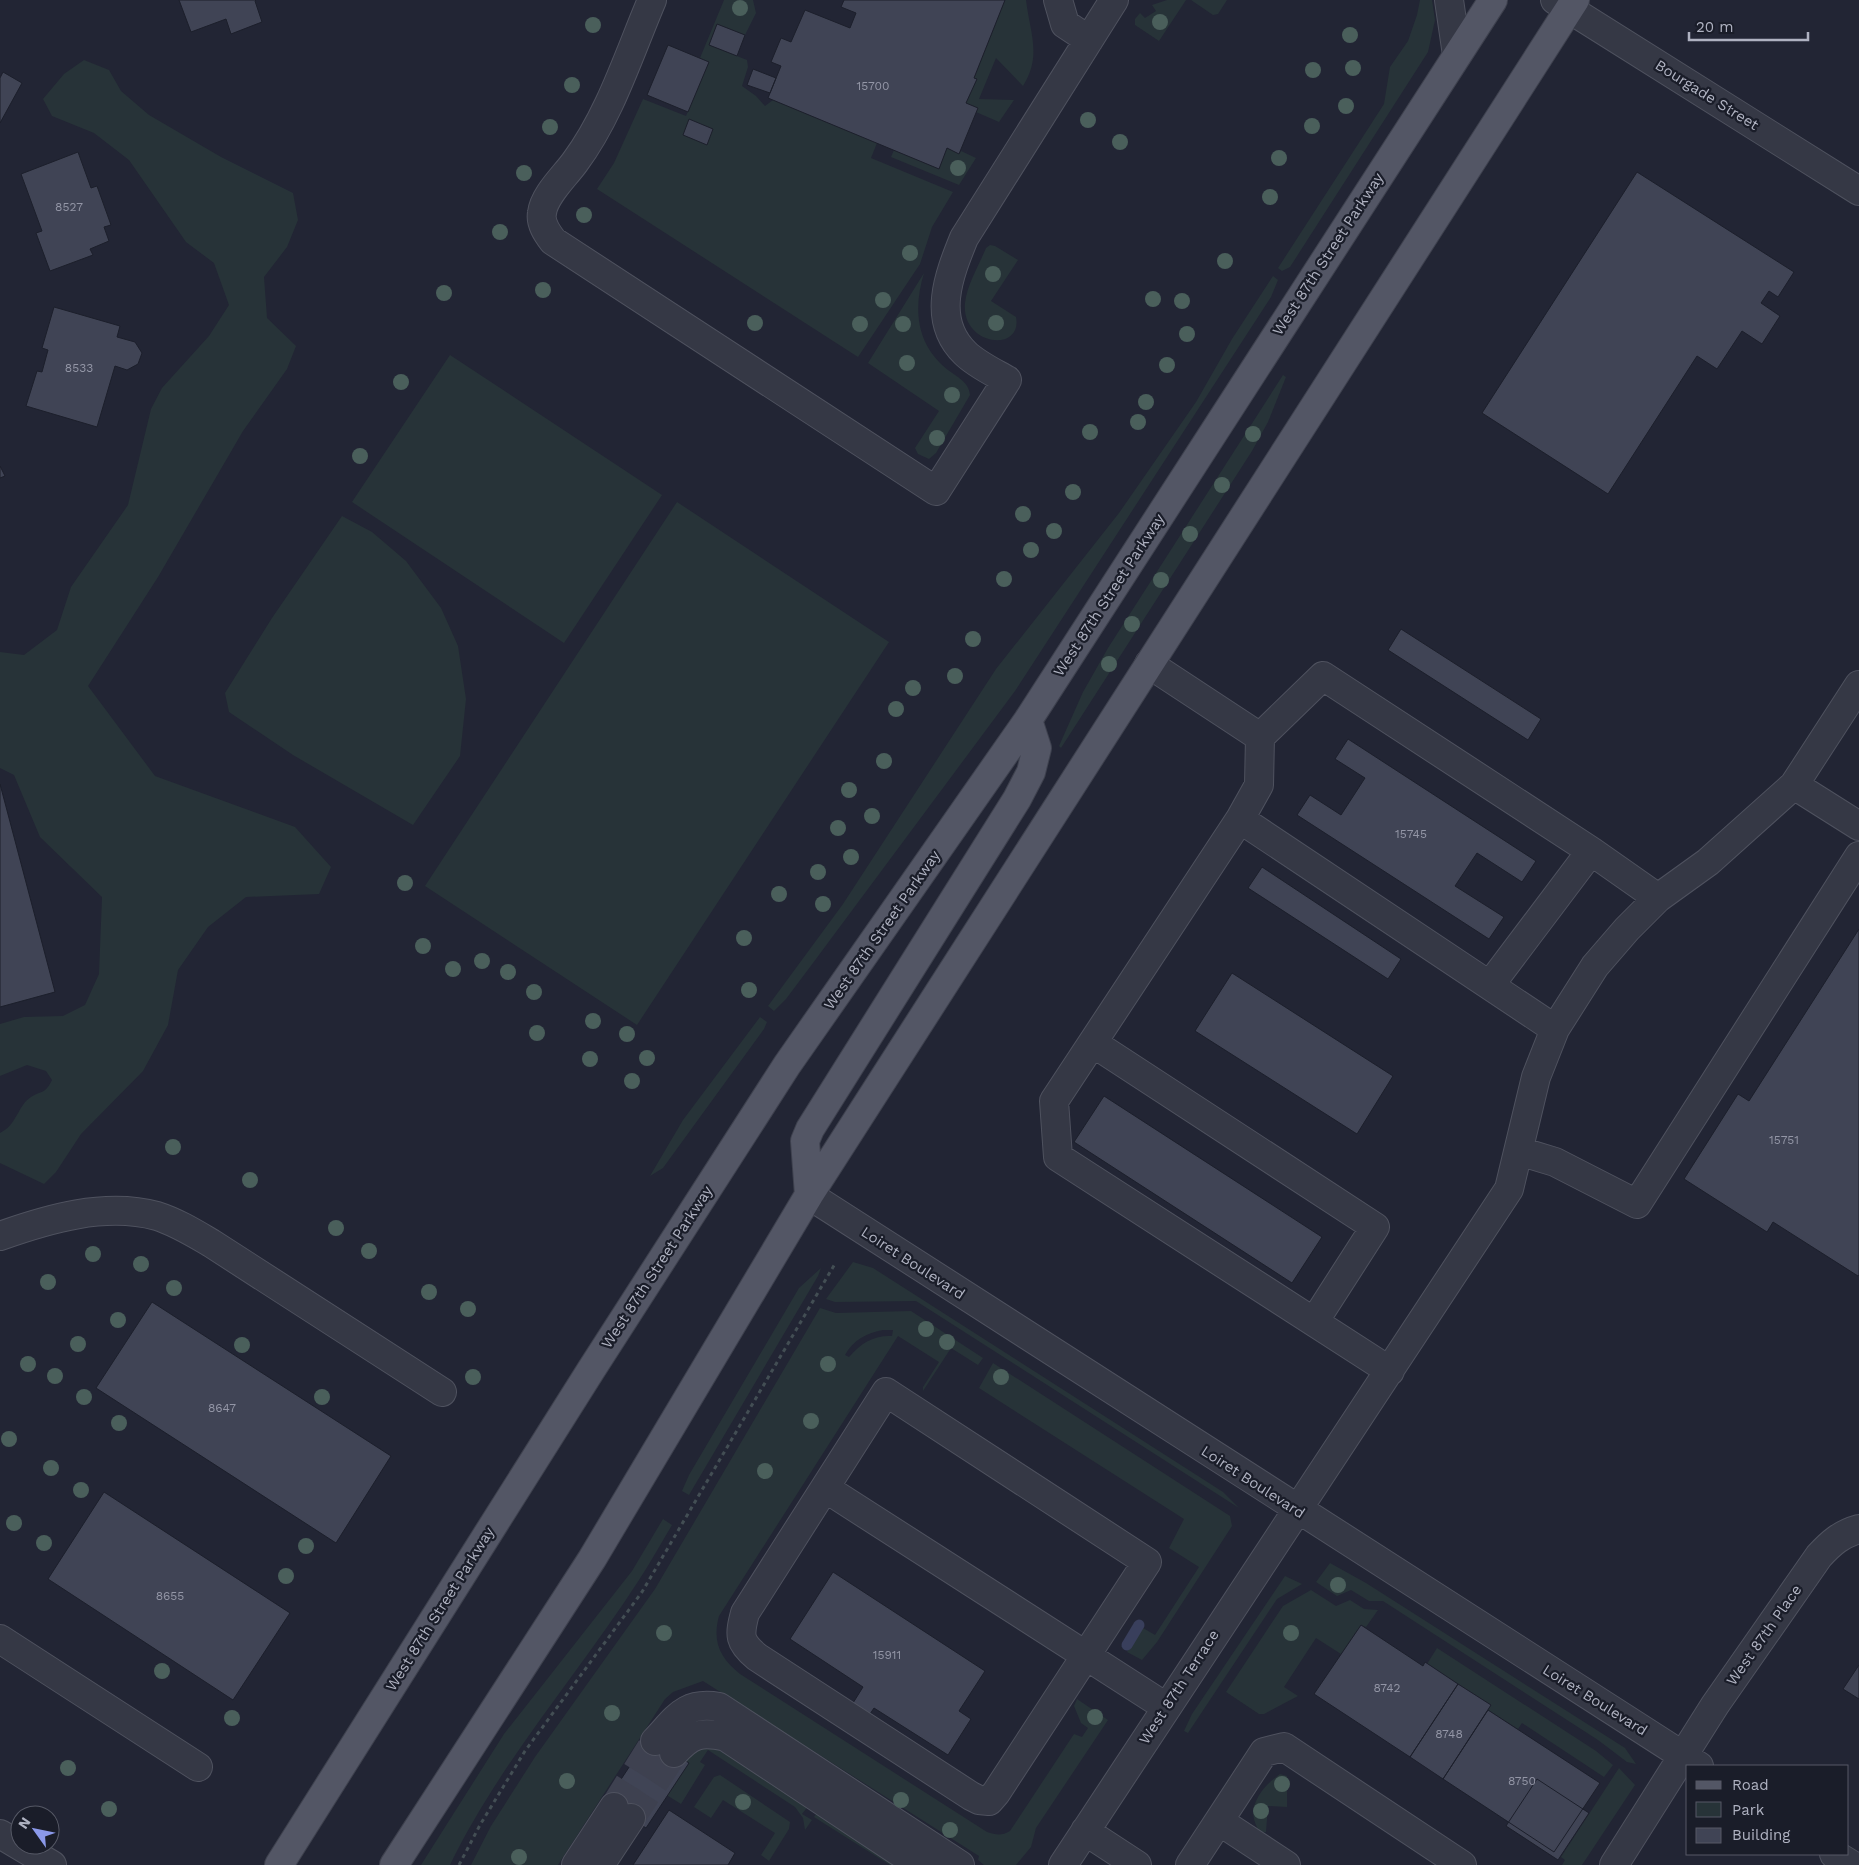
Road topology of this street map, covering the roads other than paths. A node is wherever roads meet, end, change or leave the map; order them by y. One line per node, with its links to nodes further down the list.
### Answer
1 (652, 0): 7 (street)
2 (1058, 0): 7 (street)
3 (1114, 0): 7 (street)
4 (1449, 0): 8 (street)
5 (1492, 0): 8 (main road, West 87th Street Parkway)
6 (1566, 3): 9 (street, Bourgade Street); 10 (main road)
7 (1089, 40)
8 (1457, 55): 12 (main road, West 87th Street Parkway)
9 (1859, 190)
10 (1149, 664): 13 (street); 24 (main road)
11 (1859, 685): 14 (street, West 87th Terrace)
12 (1028, 720): 24 (main road); 43 (main road, West 87th Street Parkway)
13 (1260, 737): 15 (street); 17 (street)
14 (1794, 785): 16 (street); 19 (street, West 87th Terrace)
15 (1240, 819): 20 (street); 22 (street)
16 (1859, 826)
17 (1591, 851): 19 (street); 20 (street)
18 (1859, 856): 23 (street)
19 (1658, 898): 21 (street, West 87th Terrace)
20 (1490, 985): 21 (street)
21 (1555, 1029): 23 (street, West 87th Terrace)
22 (1093, 1043): 26 (street); 26 (street)
23 (1519, 1151): 27 (street, West 87th Terrace)
24 (809, 1195): 30 (street, Loiret Boulevard); 44 (main road)
25 (0, 1236): 28 (street)
26 (1314, 1322): 27 (street)
27 (1390, 1371): 30 (street, West 87th Terrace)
28 (442, 1392)
29 (824, 1488): 33 (street); 33 (street); 33 (street)
30 (1297, 1510): 34 (street, West 87th Terrace); 35 (street, Loiret Boulevard)
31 (1859, 1529): 35 (street, West 87th Place)
32 (0, 1638): 36 (street)
33 (1086, 1656): 34 (street)
34 (1166, 1707): 39 (street, West 87th Terrace)
35 (1691, 1761)
36 (198, 1767)
37 (1686, 1768): 54 (street, West 87th Place)
38 (1219, 1821): 51 (street); 52 (street); 53 (street)
39 (1085, 1831): 49 (street, West 87th Terrace); 50 (street)
40 (0, 1834): 42 (street)
41 (1836, 1855): 55 (street)
42 (52, 1865)
43 (279, 1865)
44 (394, 1865)
45 (576, 1865): 46 (street)
46 (600, 1865)
47 (919, 1865): 48 (street)
48 (960, 1865)
49 (1063, 1865)
50 (1137, 1865)
51 (1190, 1865)
52 (1286, 1865)
53 (1462, 1865)
54 (1614, 1865)
55 (1852, 1865)

